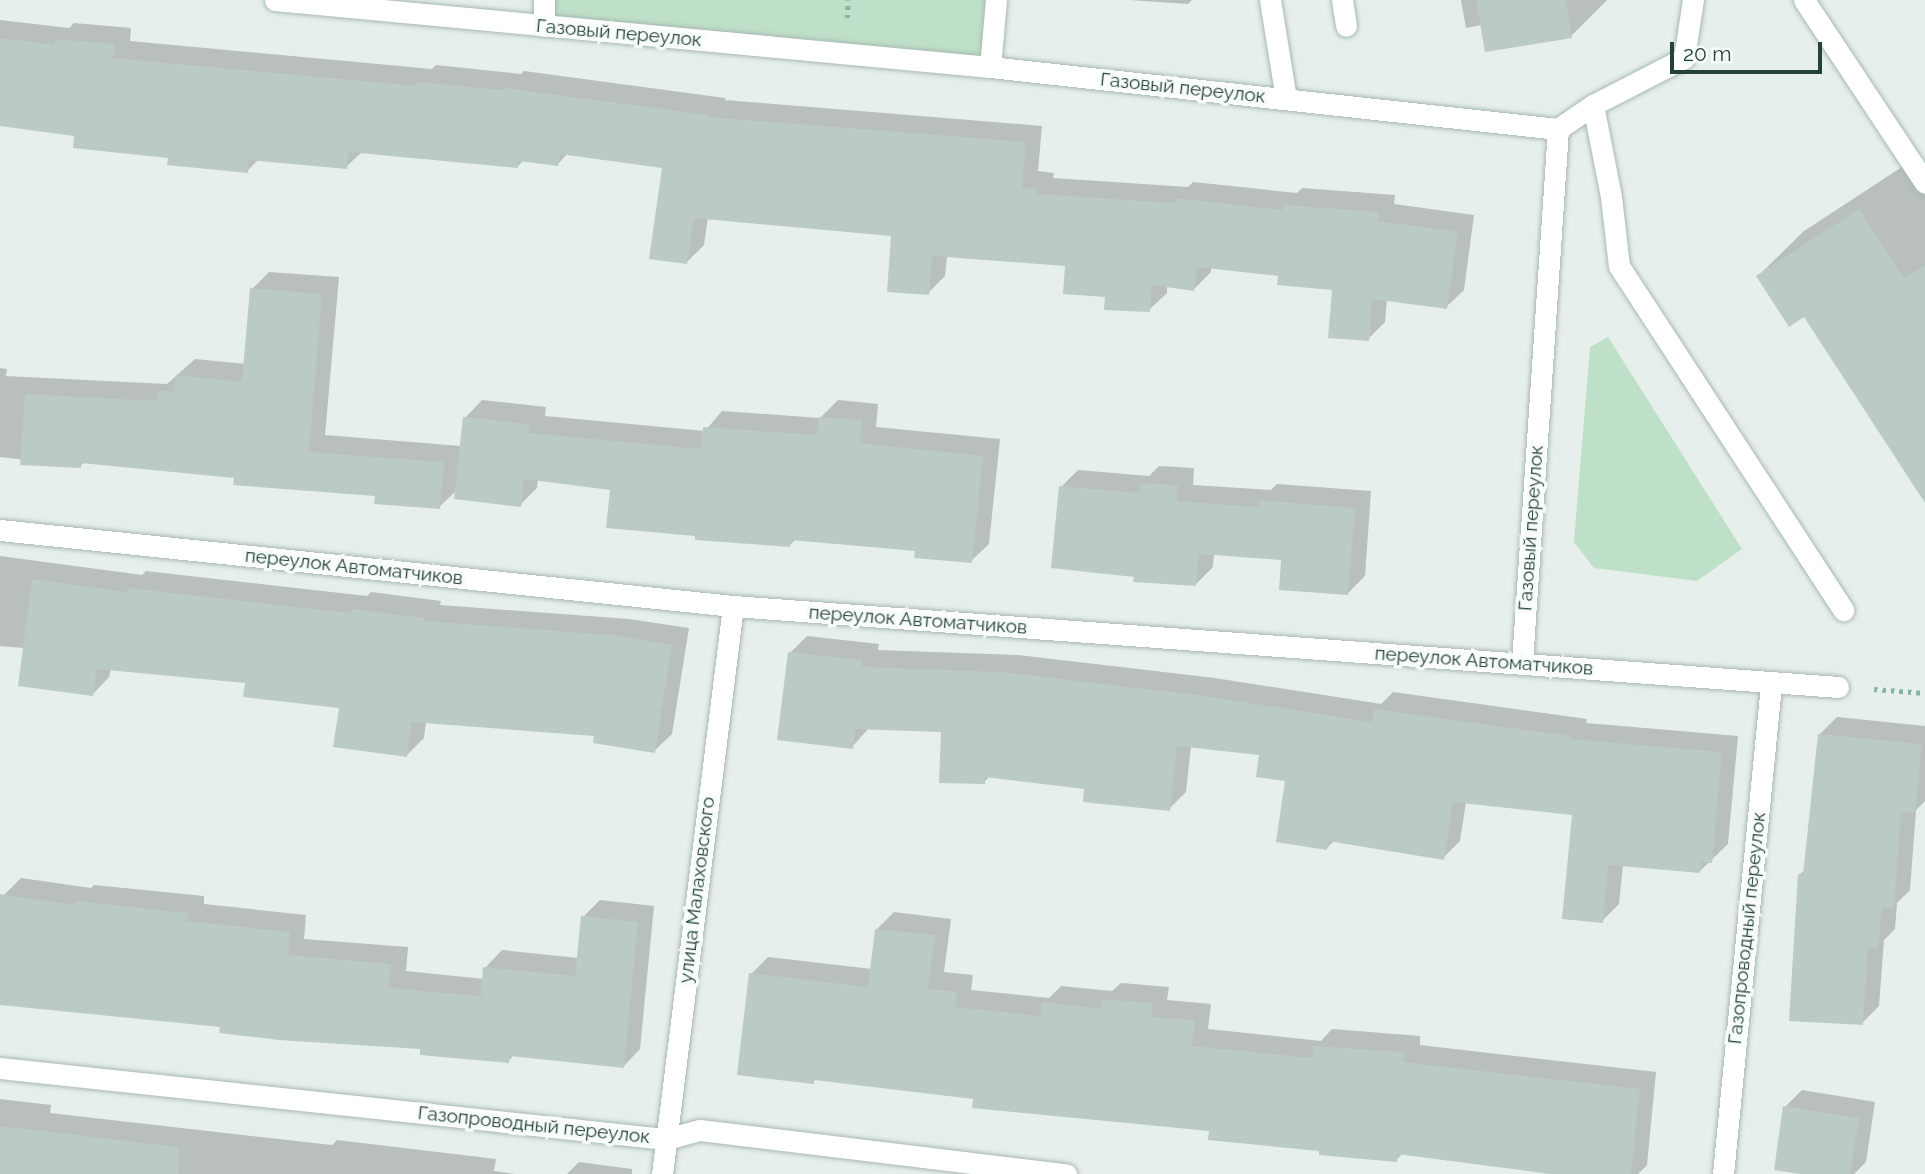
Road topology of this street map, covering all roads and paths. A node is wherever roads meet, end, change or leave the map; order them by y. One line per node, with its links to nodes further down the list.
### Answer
1 (275, 0): 8 (street, Газовый переулок)
2 (544, 0): 8 (street)
3 (996, 0): 10 (street)
4 (1270, 0): 11 (street)
5 (1342, 0): 9 (street)
6 (1693, 0): 12 (street)
7 (1804, 0): 14 (street)
8 (544, 26): 10 (street, Газовый переулок)
9 (1346, 26)
10 (990, 67): 11 (street, Газовый переулок)
11 (1286, 99): 13 (street, Газовый переулок)
12 (1593, 106): 13 (street); 17 (street)
13 (1558, 129): 18 (street, Газовый переулок)
14 (1925, 183)
15 (0, 530): 16 (street, переулок Автоматчиков)
16 (733, 606): 18 (street, переулок Автоматчиков); 23 (street, улица Малаховского)
17 (1843, 610)
18 (1522, 663): 19 (street, переулок Автоматчиков)
19 (1771, 682): 20 (street, переулок Автоматчиков); 26 (street, Газопроводный переулок)
20 (1838, 687): 21 (path)
21 (1925, 693)
22 (0, 1068): 23 (street, Газопроводный переулок)
23 (666, 1139): 24 (street, улица Малаховского); 25 (street, Газопроводный переулок)
24 (662, 1174)
25 (1066, 1174)
26 (1723, 1174)

